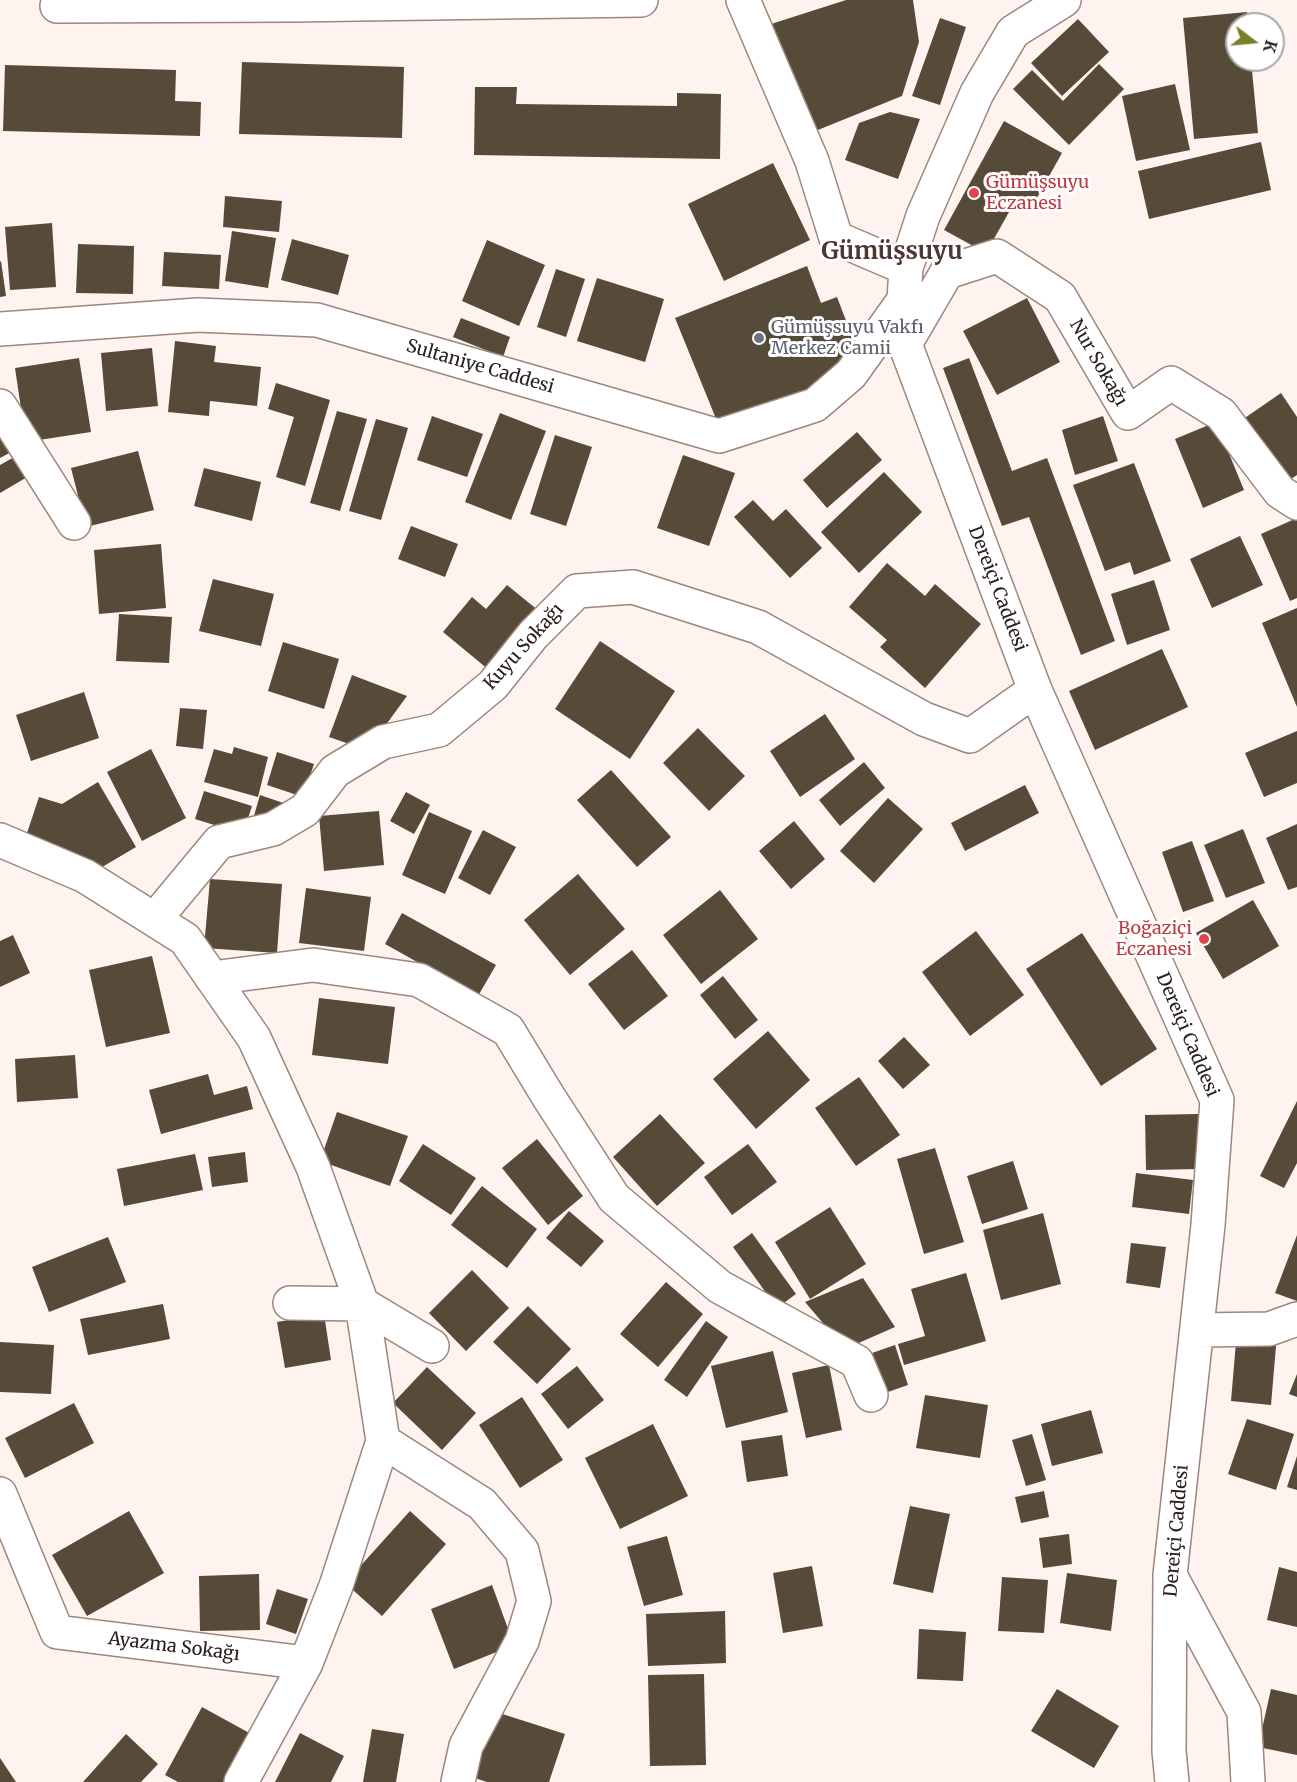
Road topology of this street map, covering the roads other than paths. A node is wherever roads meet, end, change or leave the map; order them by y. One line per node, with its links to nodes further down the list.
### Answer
1 (641, 0): 4 (street)
2 (743, 0): 6 (street)
3 (1064, 0): 6 (street)
4 (290, 3): 5 (street)
5 (57, 6)
6 (905, 284): 7 (street, Sultaniye Caddesi); 8 (street, Dereiçi Caddesi)
7 (6, 334)
8 (905, 344): 10 (street, Nur Sokağı); 12 (street, Dereiçi Caddesi)
9 (0, 406): 11 (street)
10 (1297, 503)
11 (74, 522)
12 (1035, 690): 14 (street, Kuyu Sokağı); 19 (street, Dereiçi Caddesi)
13 (0, 840): 14 (street)
14 (154, 919): 15 (street)
15 (212, 978): 17 (street); 21 (street)
16 (290, 1303): 17 (street)
17 (362, 1304): 20 (street); 22 (street)
18 (1297, 1319): 19 (street)
19 (1198, 1330): 24 (street, Dereiçi Caddesi)
20 (432, 1346)
21 (871, 1395)
22 (383, 1441): 25 (street); 27 (street)
23 (0, 1494): 25 (street, Ayazma Sokağı)
24 (1170, 1575): 28 (street, Dereiçi Caddesi); 29 (street)
25 (306, 1663): 26 (street)
26 (242, 1782)
27 (458, 1782)
28 (1172, 1782)
29 (1248, 1782)

